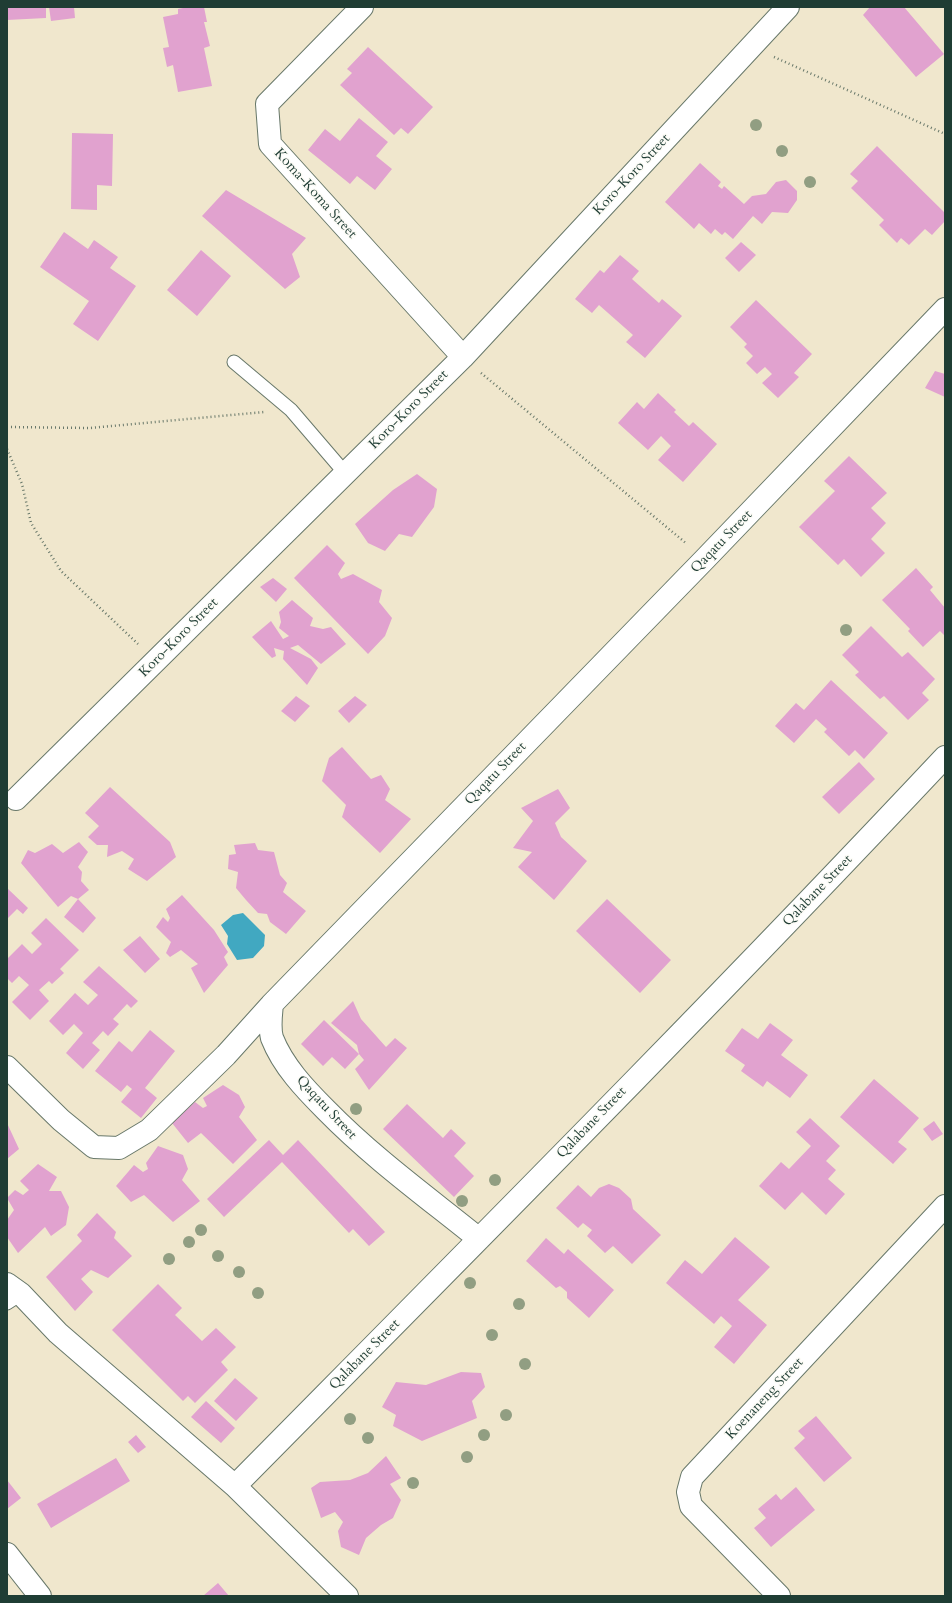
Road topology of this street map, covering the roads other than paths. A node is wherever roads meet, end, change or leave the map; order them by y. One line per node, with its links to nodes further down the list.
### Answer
1 (362, 7): 4 (street, Koma-Koma Street)
2 (788, 7): 4 (street, Koro-Koro Street)
3 (945, 309): 9 (street, Qaqatu Street)
4 (463, 357): 6 (street, Koro-Koro Street)
5 (234, 362): 6 (lane)
6 (345, 473): 8 (street, Koro-Koro Street)
7 (945, 757): 12 (street, Qalabane Street)
8 (16, 799)
9 (272, 1004): 10 (street); 12 (street, Qaqatu Street)
10 (7, 1067)
11 (945, 1206): 18 (street, Koenaneng Street)
12 (480, 1239): 14 (street, Qalabane Street)
13 (12, 1294): 14 (street)
14 (236, 1486): 17 (street)
15 (7, 1554): 16 (street)
16 (40, 1596)
17 (347, 1596)
18 (779, 1596)

